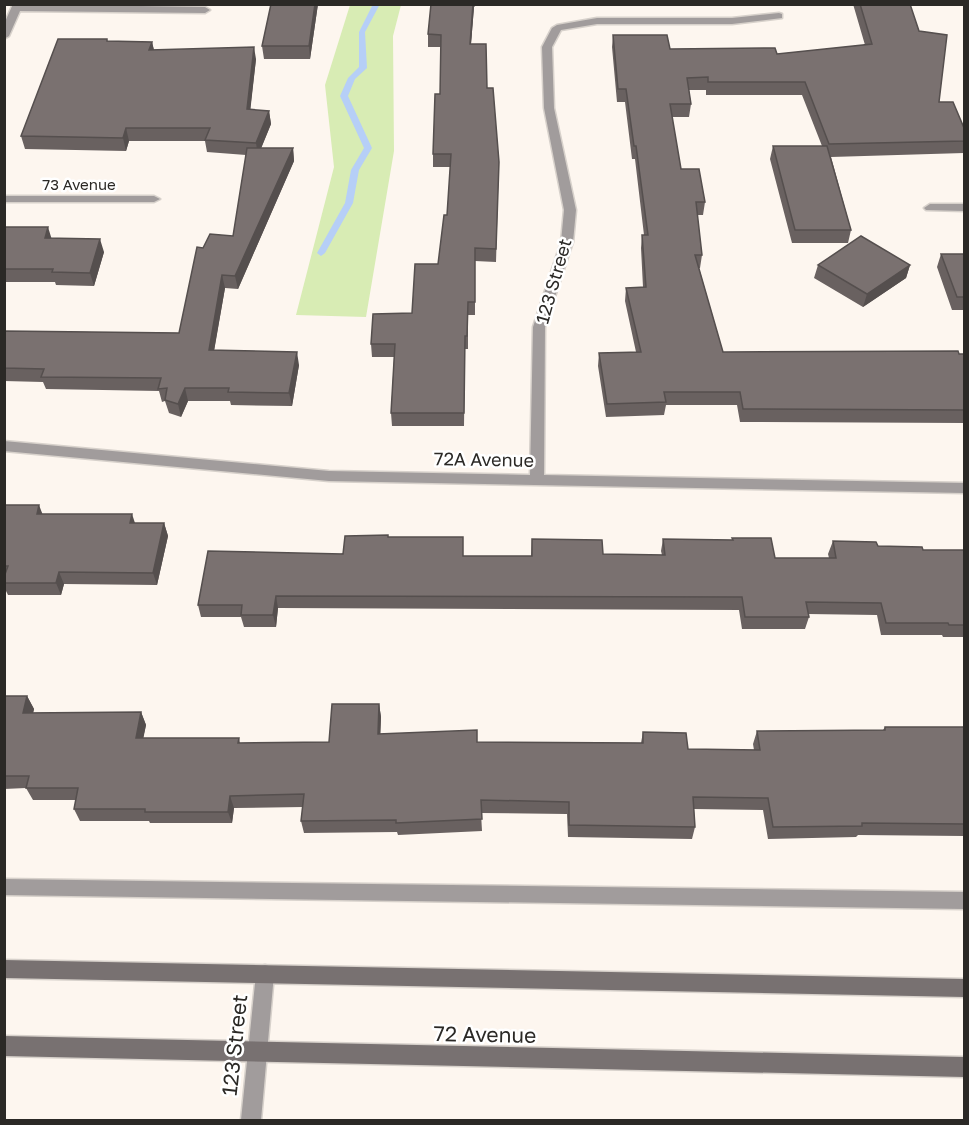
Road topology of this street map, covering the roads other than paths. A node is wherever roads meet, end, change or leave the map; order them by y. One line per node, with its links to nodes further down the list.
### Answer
1 (17, 6): 2 (street); 4 (street)
2 (206, 10)
3 (778, 16): 10 (street, 123 Street)
4 (4, 36)
5 (4, 199): 6 (street, 73 Avenue)
6 (154, 199)
7 (964, 207): 8 (street)
8 (930, 208)
9 (4, 446): 10 (street, 72A Avenue)
10 (537, 480): 11 (street, 72A Avenue)
11 (964, 488)
12 (4, 887): 13 (street)
13 (964, 901)
14 (4, 969): 15 (main road)
15 (265, 974): 16 (main road); 18 (street, 123 Street)
16 (964, 988)
17 (4, 1046): 18 (main road, 72 Avenue)
18 (257, 1053): 19 (main road, 72 Avenue); 20 (street, 123 Street)
19 (964, 1067)
20 (251, 1120)

